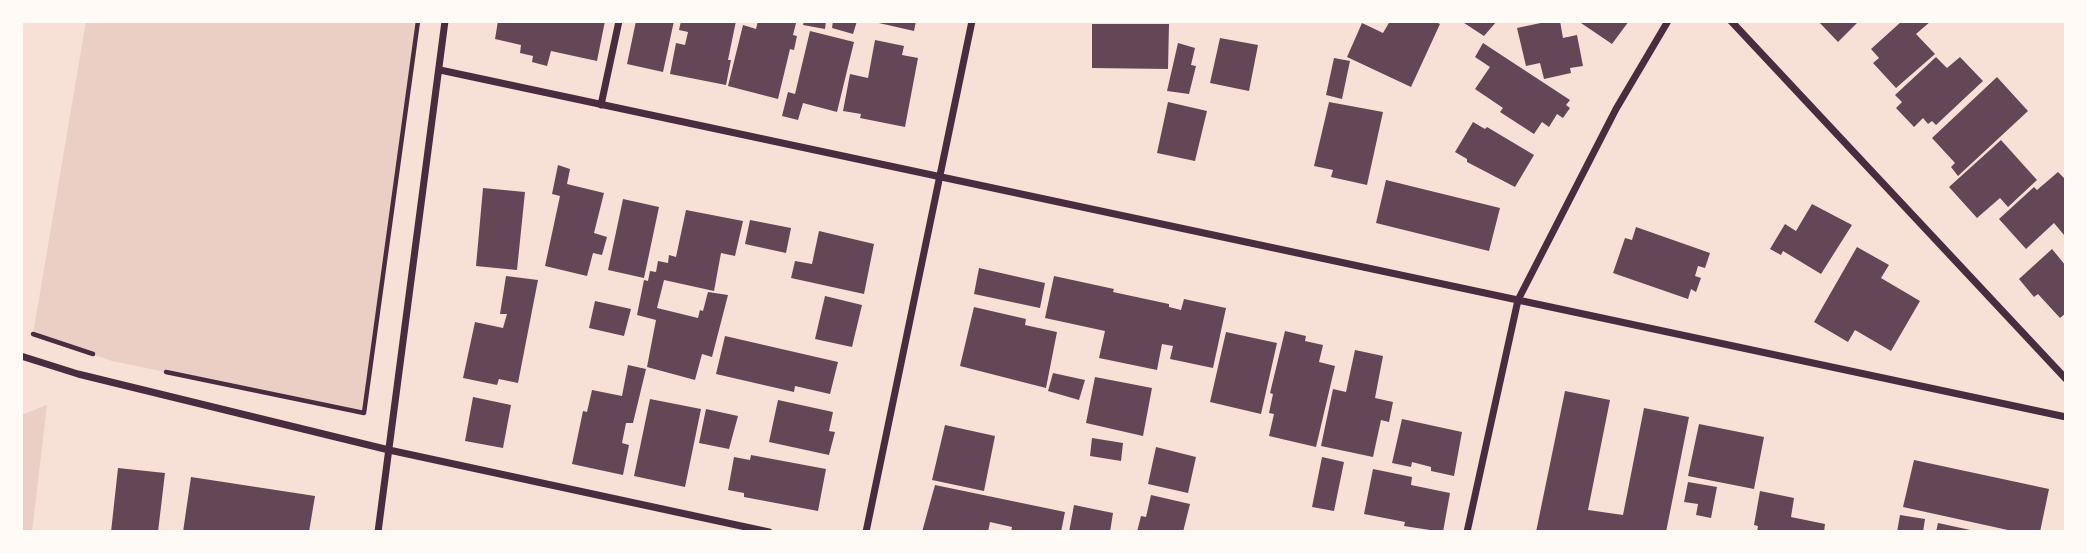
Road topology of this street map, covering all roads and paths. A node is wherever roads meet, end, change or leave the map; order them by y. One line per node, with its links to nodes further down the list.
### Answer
1 (418, 21): 14 (path)
2 (445, 21): 7 (street)
3 (619, 21): 8 (street)
4 (972, 21): 9 (street)
5 (1668, 21): 10 (street)
6 (1731, 21): 15 (street)
7 (440, 70): 8 (street); 17 (street)
8 (601, 104): 9 (street)
9 (939, 177): 10 (street); 20 (street)
10 (1518, 300): 16 (street); 21 (street)
11 (33, 334): 13 (path)
12 (21, 356): 17 (street)
13 (101, 357)
14 (165, 372)
15 (2066, 379)
16 (2066, 417)
17 (388, 450): 18 (street); 19 (street)
18 (378, 532)
19 (769, 532)
20 (866, 532)
21 (1467, 532)

